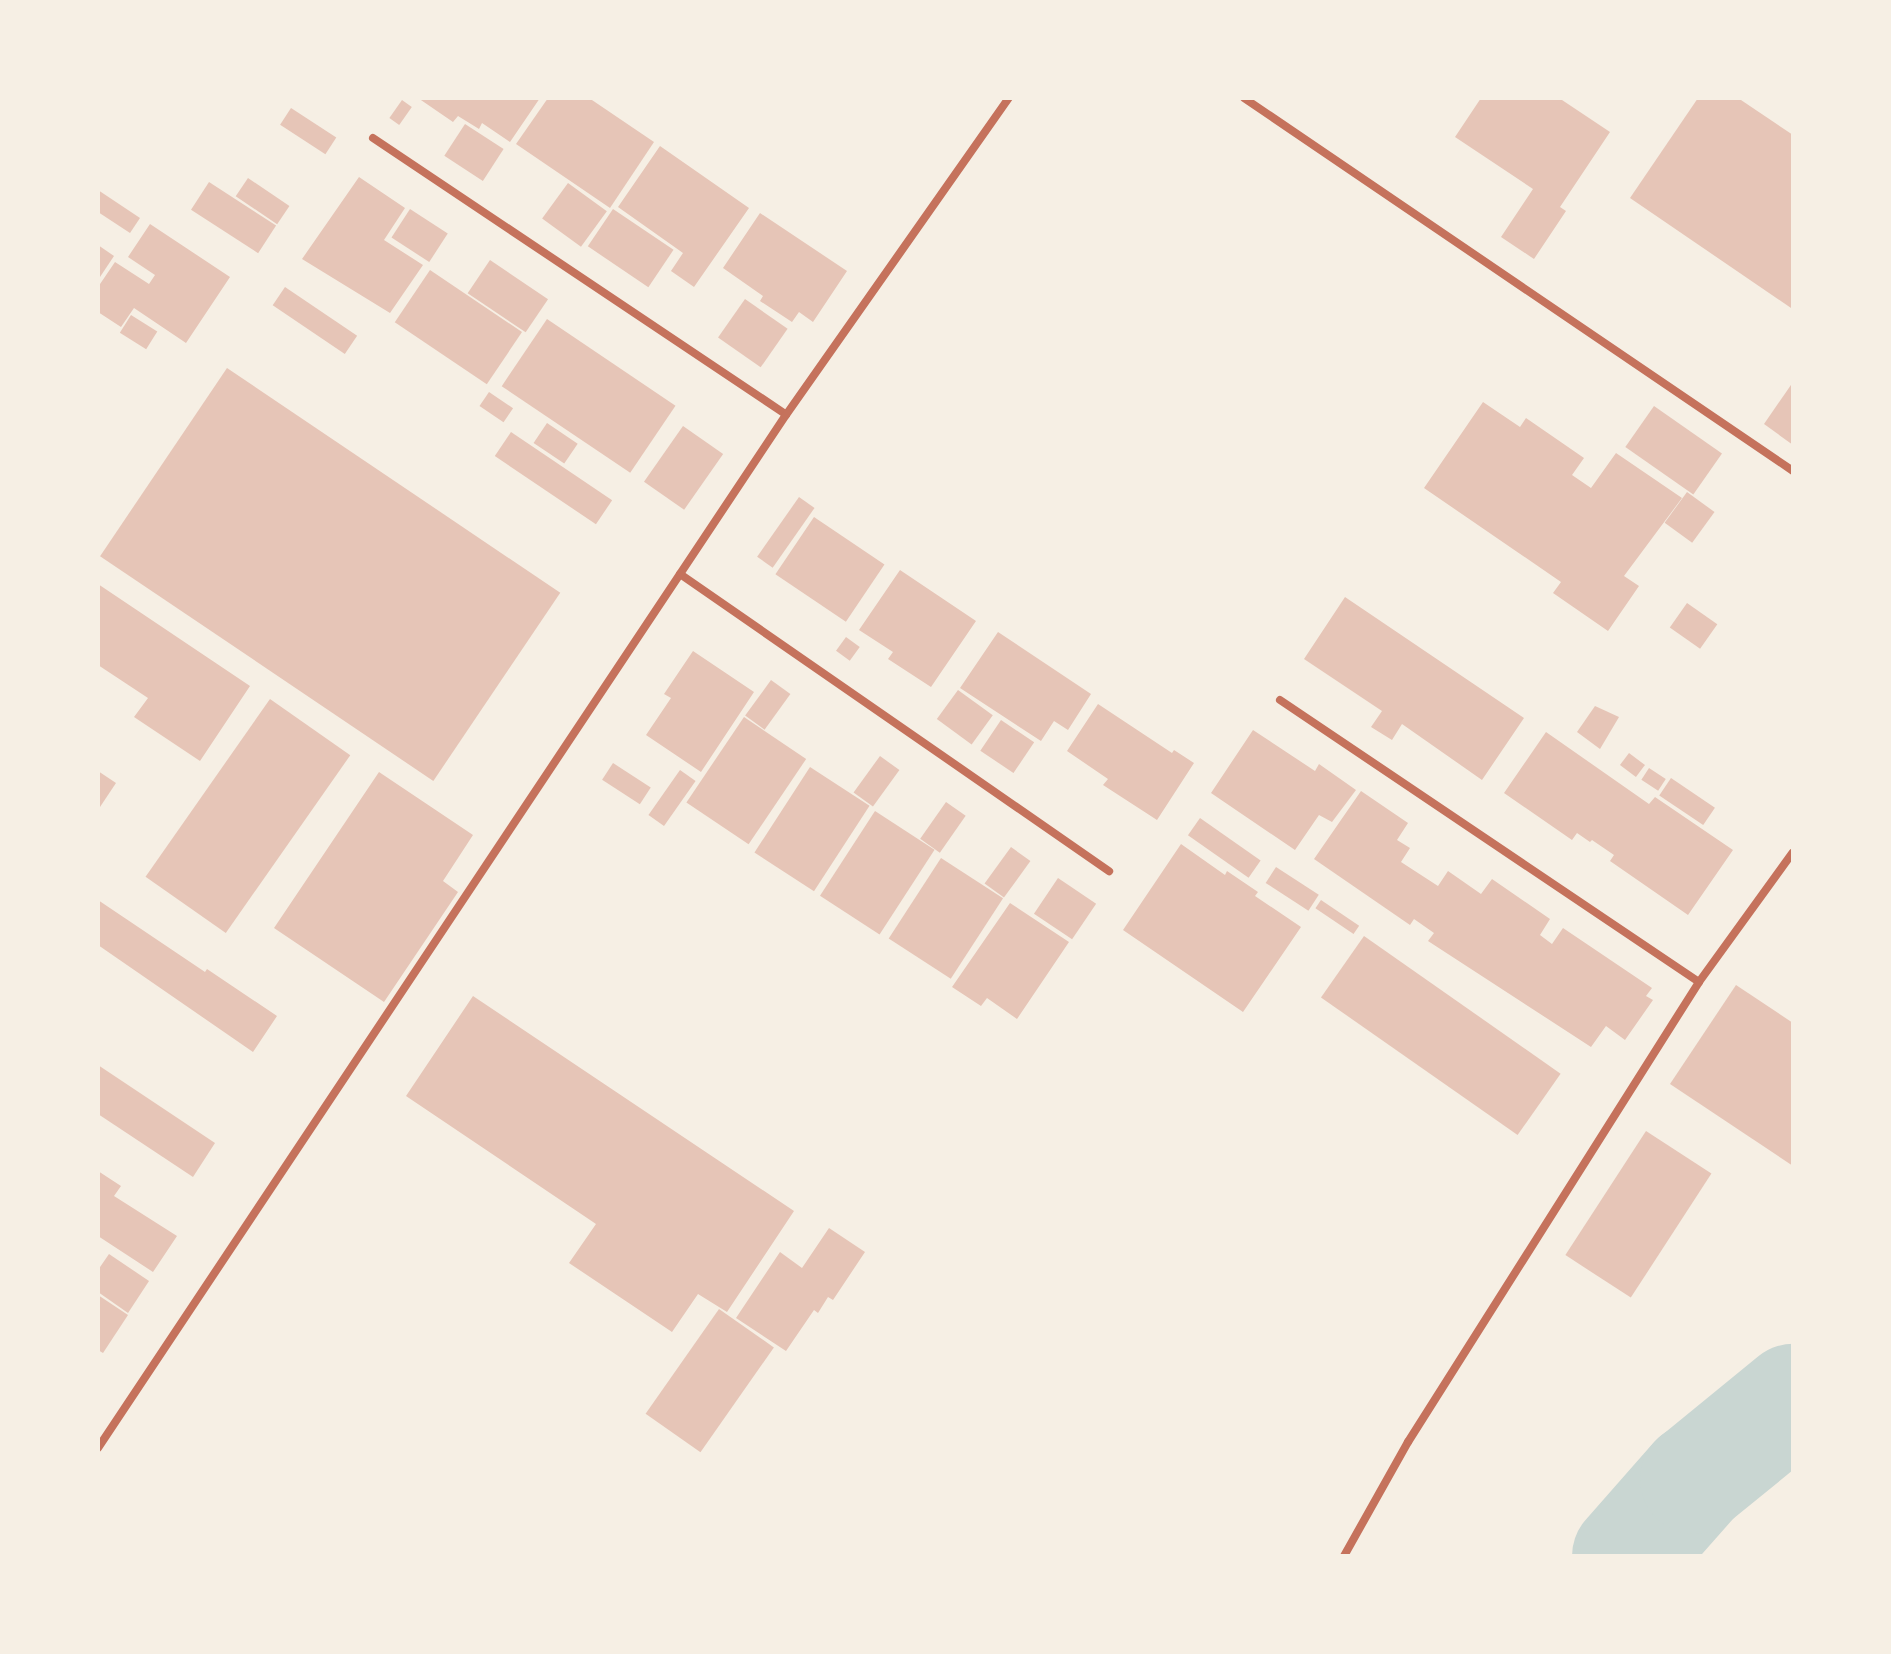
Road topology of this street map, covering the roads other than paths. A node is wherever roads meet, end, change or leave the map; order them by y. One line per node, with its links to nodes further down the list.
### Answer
1 (1009, 98): 4 (street)
2 (1244, 98): 5 (street)
3 (373, 138): 4 (street)
4 (786, 415): 6 (street)
5 (1793, 471)
6 (680, 574): 9 (street); 11 (street)
7 (1280, 700): 10 (street)
8 (1793, 852): 10 (street)
9 (1109, 871)
10 (1699, 982): 12 (street)
11 (98, 1448)
12 (1344, 1556)

